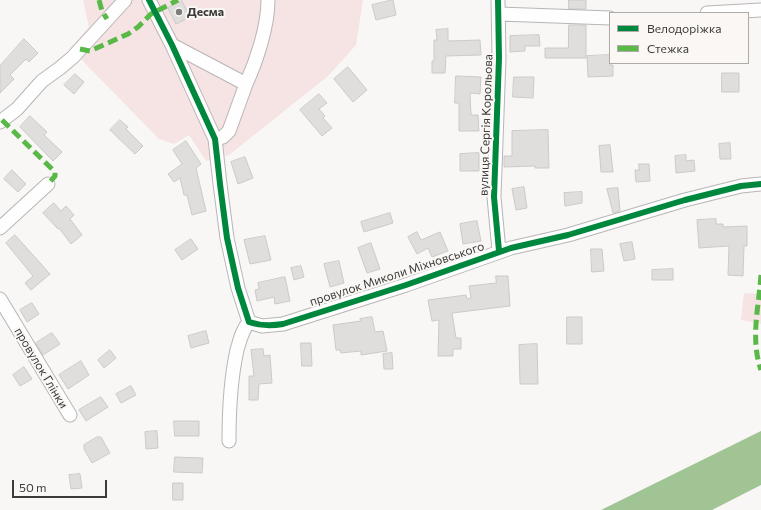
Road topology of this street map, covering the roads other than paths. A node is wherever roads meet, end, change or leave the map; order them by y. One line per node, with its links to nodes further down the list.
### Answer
1 (125, 0): 11 (street)
2 (149, 0): 9 (street)
3 (268, 0): 10 (street)
4 (498, 0): 7 (street, вулиця Сергія Корольова)
5 (761, 10): 6 (street)
6 (733, 12)
7 (499, 14): 8 (street); 16 (street, вулиця Сергія Корольова)
8 (609, 18)
9 (172, 45): 10 (street); 12 (street)
10 (246, 84): 12 (street)
11 (0, 122)
12 (215, 139): 18 (street)
13 (48, 184): 15 (street)
14 (761, 184): 16 (street, провулок Миколи Міхновського)
15 (0, 228)
16 (499, 251): 18 (street, провулок Миколи Міхновського)
17 (0, 299): 19 (street, провулок Глінки)
18 (249, 322): 20 (street)
19 (70, 415)
20 (229, 441)

